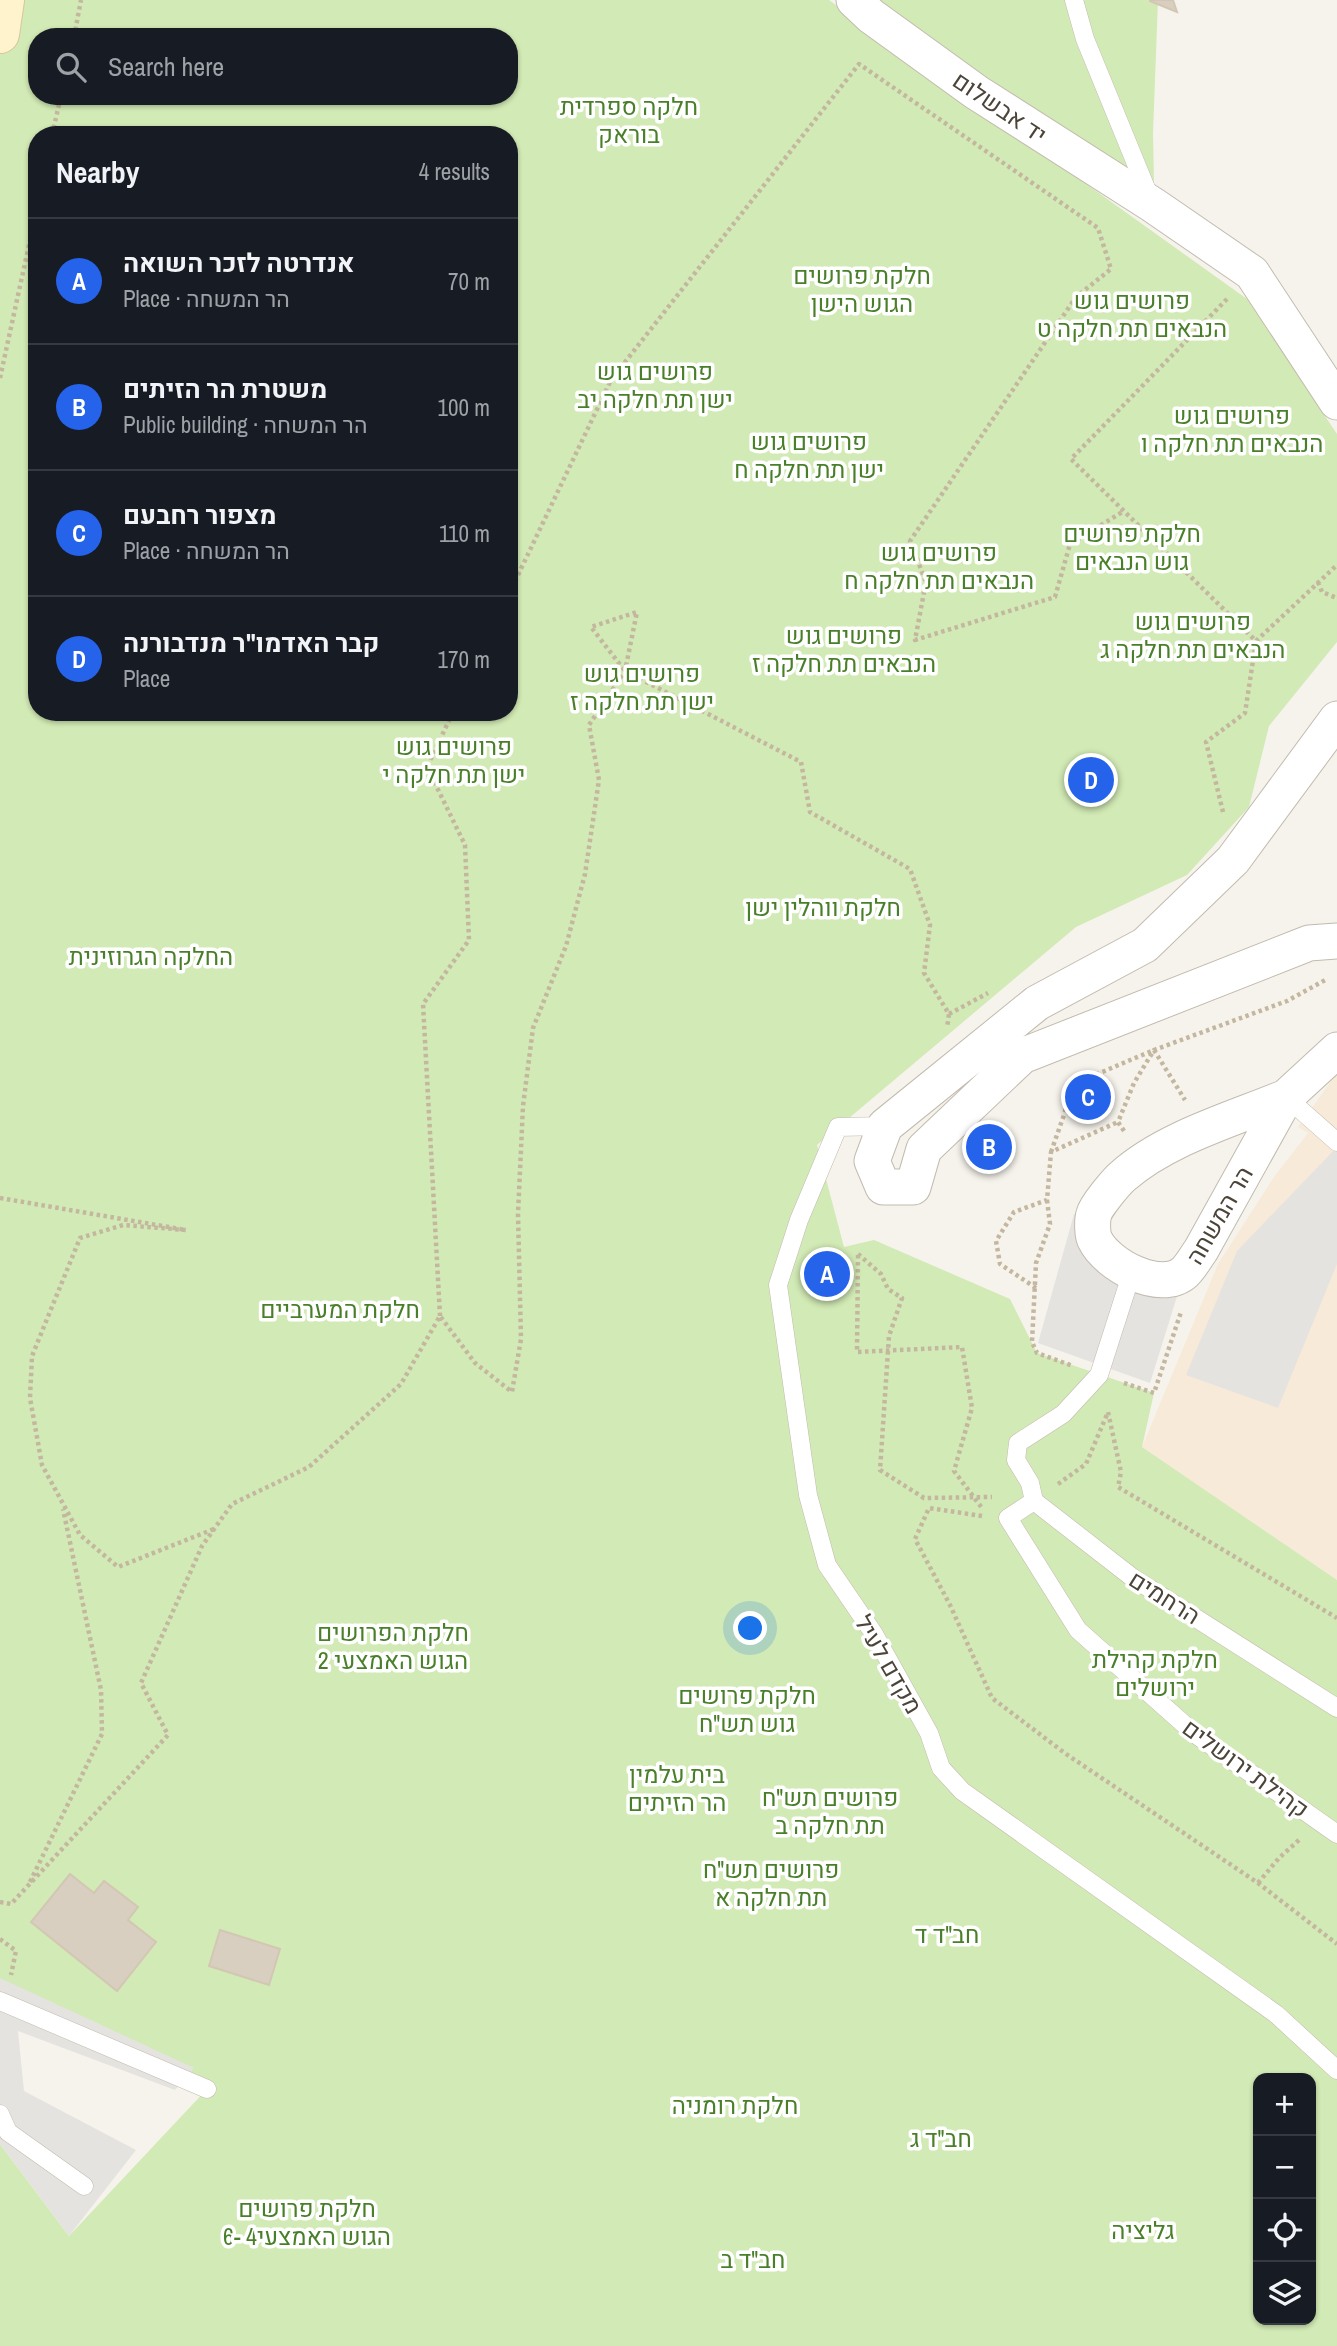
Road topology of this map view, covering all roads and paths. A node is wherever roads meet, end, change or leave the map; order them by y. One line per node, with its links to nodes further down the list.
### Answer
1 (5, 0): 6 (main road)
2 (81, 0): 5 (path)
3 (854, 0): 9 (street, יד אבשלום)
4 (1074, 0): 9 (lane)
5 (76, 28)
6 (0, 34)
7 (59, 105): 8 (path)
8 (54, 126)
9 (1153, 205): 11 (street, יד אבשלום)
10 (28, 250): 12 (path)
11 (1252, 273): 13 (street, יד אבשלום); 14 (path)
12 (0, 379)
13 (1337, 402)
14 (1124, 511): 16 (path); 19 (path)
15 (1337, 565): 17 (path)
16 (518, 575)
17 (1318, 582): 18 (path); 19 (path)
18 (1337, 598)
19 (1256, 641): 23 (path)
20 (625, 671): 20 (path); 27 (path); 41 (path)
21 (1337, 719): 23 (street)
22 (449, 721): 41 (path)
23 (1233, 860): 30 (street)
24 (1337, 941): 34 (street)
25 (1337, 974): 28 (path)
26 (996, 988): 27 (path)
27 (949, 1014): 30 (path)
28 (1153, 1050): 32 (path); 33 (path); 37 (path)
29 (1337, 1050): 31 (street, הר המשחה)
30 (937, 1084): 34 (street)
31 (1286, 1097): 36 (lane); 39 (street, הר המשחה); 39 (street, הר המשחה)
32 (1192, 1110)
33 (1118, 1122): 35 (path); 37 (path)
34 (885, 1126): 58 (lane, מקדם לעיל)
35 (1125, 1132)
36 (1337, 1142)
37 (1051, 1152): 40 (path)
38 (0, 1198): 44 (path)
39 (1132, 1272): 45 (lane)
40 (1036, 1288)
41 (440, 1316): 46 (path)
42 (887, 1351): 42 (path); 43 (path); 43 (path)
43 (973, 1496): 45 (path); 51 (path)
44 (61, 1501): 46 (path); 52 (path)
45 (1034, 1501): 47 (path); 48 (lane, הרחמים); 49 (lane, קהילת ירושלים)
46 (215, 1529): 52 (path)
47 (1337, 1618)
48 (1337, 1708)
49 (1320, 1821): 50 (lane, קהילת ירושלים); 51 (path)
50 (1337, 1833)
51 (1258, 1883): 55 (path)
52 (27, 1887): 53 (path)
53 (0, 1902)
54 (0, 1939): 56 (path)
55 (1337, 1944)
56 (16, 1951)
57 (0, 2001): 59 (lane)
58 (1337, 2070)
59 (207, 2088)
60 (0, 2114): 61 (lane)
61 (84, 2186)

